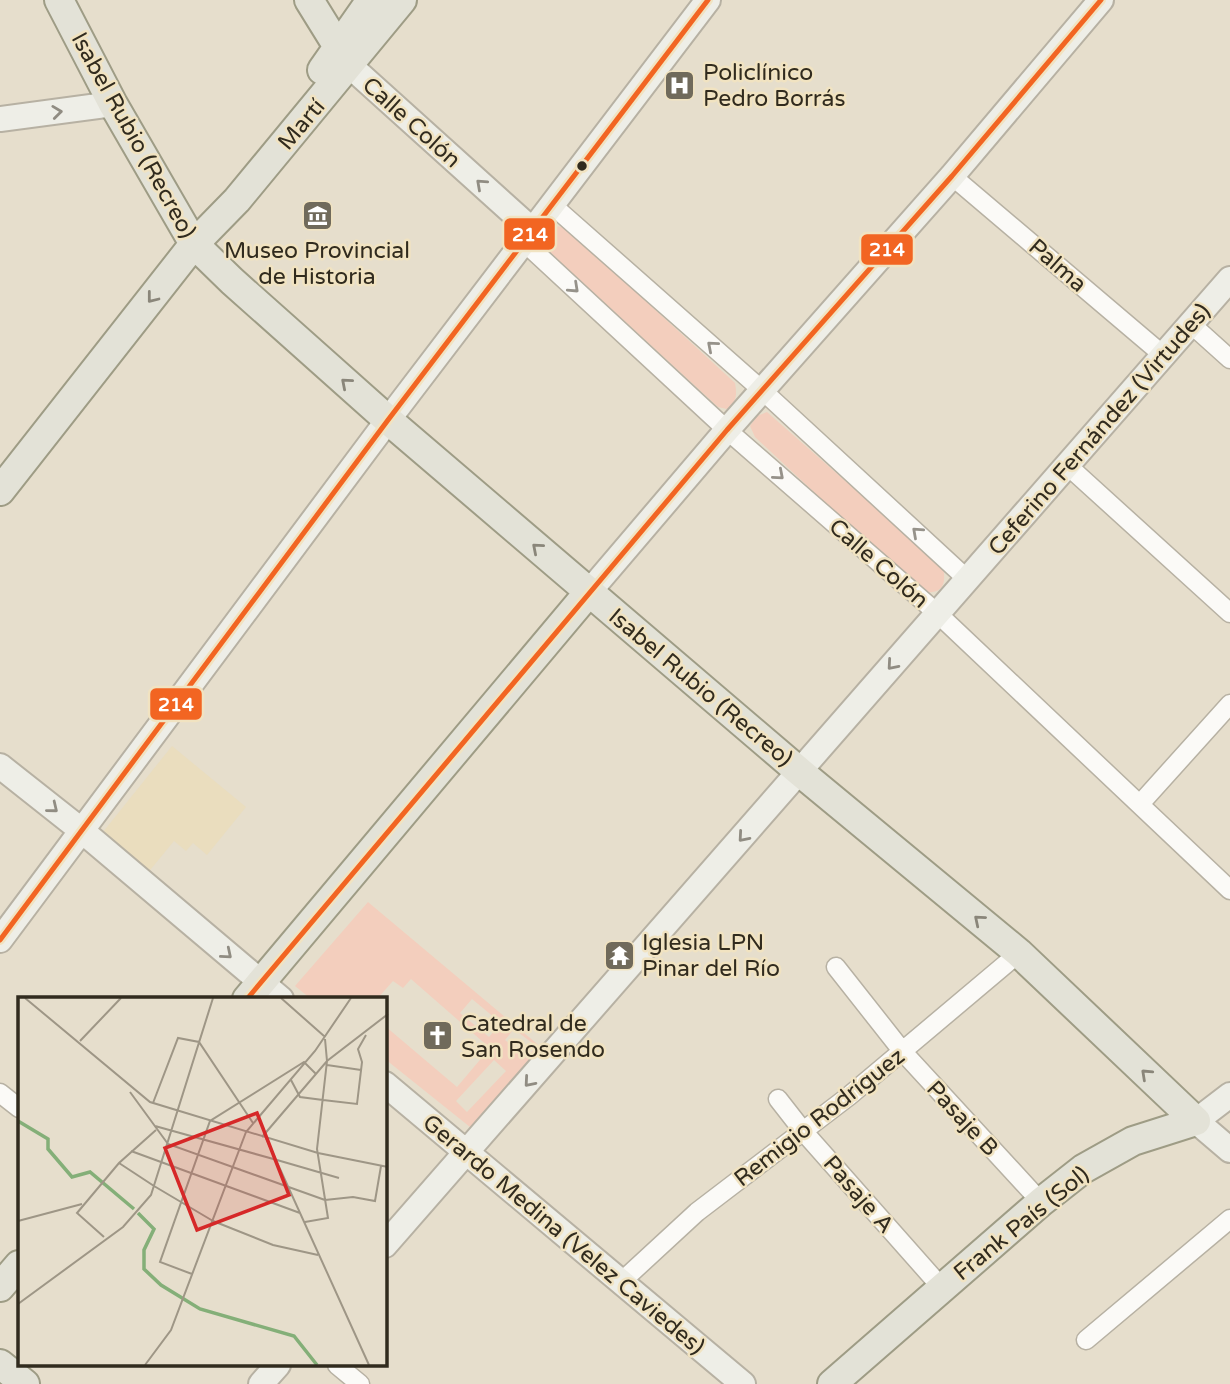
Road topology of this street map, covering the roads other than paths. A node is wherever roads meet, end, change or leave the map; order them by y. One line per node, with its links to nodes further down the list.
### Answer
1 (59, 0): 9 (main road, Isabel Rubio (Recreo))
2 (422, 0): 5 (street)
3 (708, 0): 12 (street)
4 (1098, 2): 11 (street)
5 (387, 5): 7 (main road); 8 (main road, Martí)
6 (315, 11): 7 (main road); 8 (main road, Calle Colón)
7 (355, 26): 8 (main road, Martí)
8 (344, 57): 13 (street, Calle Colón, one-way to 8); 14 (main road, Martí)
9 (113, 104): 10 (street, one-way to 9); 14 (main road, Isabel Rubio (Recreo))
10 (0, 119)
11 (952, 176): 17 (street, Palma); 19 (street)
12 (551, 204): 13 (street); 19 (street, Calle Colón, one-way to 12)
13 (528, 236): 20 (street); 21 (street, Calle Colón, one-way to 21)
14 (194, 244): 20 (main road, Isabel Rubio (Recreo), one-way to 14); 23 (main road, Martí, one-way to 23)
15 (1230, 279): 16 (street, Ceferino Fernández (Virtudes))
16 (1191, 324): 17 (street, Ceferino Fernández (Virtudes)); 18 (street)
17 (1163, 355): 22 (street, Ceferino Fernández (Virtudes))
18 (1230, 359)
19 (763, 391): 21 (street); 24 (street, Calle Colón, one-way to 19)
20 (388, 420): 25 (main road, Isabel Rubio (Recreo), one-way to 20); 32 (street)
21 (727, 429): 25 (street); 26 (street, Calle Colón, one-way to 26)
22 (1067, 465): 24 (street, Ceferino Fernández (Virtudes)); 27 (street)
23 (0, 491)
24 (967, 579): 26 (street, Ceferino Fernández (Virtudes))
25 (589, 592): 30 (main road, Isabel Rubio (Recreo)); 37 (main road)
26 (937, 613): 30 (street, one-way to 30); 31 (street, Calle Colón)
27 (1230, 613)
28 (1230, 704): 31 (street)
29 (0, 765): 32 (street, one-way to 32)
30 (800, 772): 35 (main road, Isabel Rubio (Recreo), one-way to 30); 47 (street, one-way to 47)
31 (1140, 804): 33 (street, Calle Colón)
32 (81, 830): 34 (street); 37 (street, one-way to 37)
33 (1230, 890)
34 (0, 940)
35 (1019, 953): 38 (street, Remigio Rodríguez); 44 (main road, Isabel Rubio (Recreo), one-way to 35)
36 (836, 967): 38 (street, Pasaje B)
37 (263, 994)
38 (903, 1052): 45 (street, Remigio Rodríguez); 48 (street, Pasaje B)
39 (387, 1086): 47 (street, Gerardo Medina (Velez Caviedes))
40 (0, 1093): 43 (street)
41 (1230, 1095): 44 (street, Frank País (Sol))
42 (778, 1099): 45 (street, Pasaje A)
43 (18, 1107)
44 (1196, 1121): 46 (street); 48 (main road, Frank País (Sol))
45 (803, 1131): 52 (street, Remigio Rodríguez); 54 (street, Pasaje A)
46 (1230, 1150)
47 (468, 1153): 50 (street); 52 (street, Gerardo Medina (Velez Caviedes))
48 (1041, 1202): 54 (main road, Frank País (Sol))
49 (1230, 1219): 55 (street)
50 (387, 1243)
51 (18, 1266): 53 (main road)
52 (620, 1283): 62 (street, Gerardo Medina (Velez Caviedes))
53 (0, 1287)
54 (942, 1288): 63 (main road, Frank País (Sol))
55 (1086, 1340)
56 (0, 1364): 59 (main road)
57 (277, 1366): 60 (street)
58 (338, 1366): 61 (street)
59 (25, 1384)
60 (261, 1384)
61 (360, 1384)
62 (743, 1384)
63 (832, 1384)

